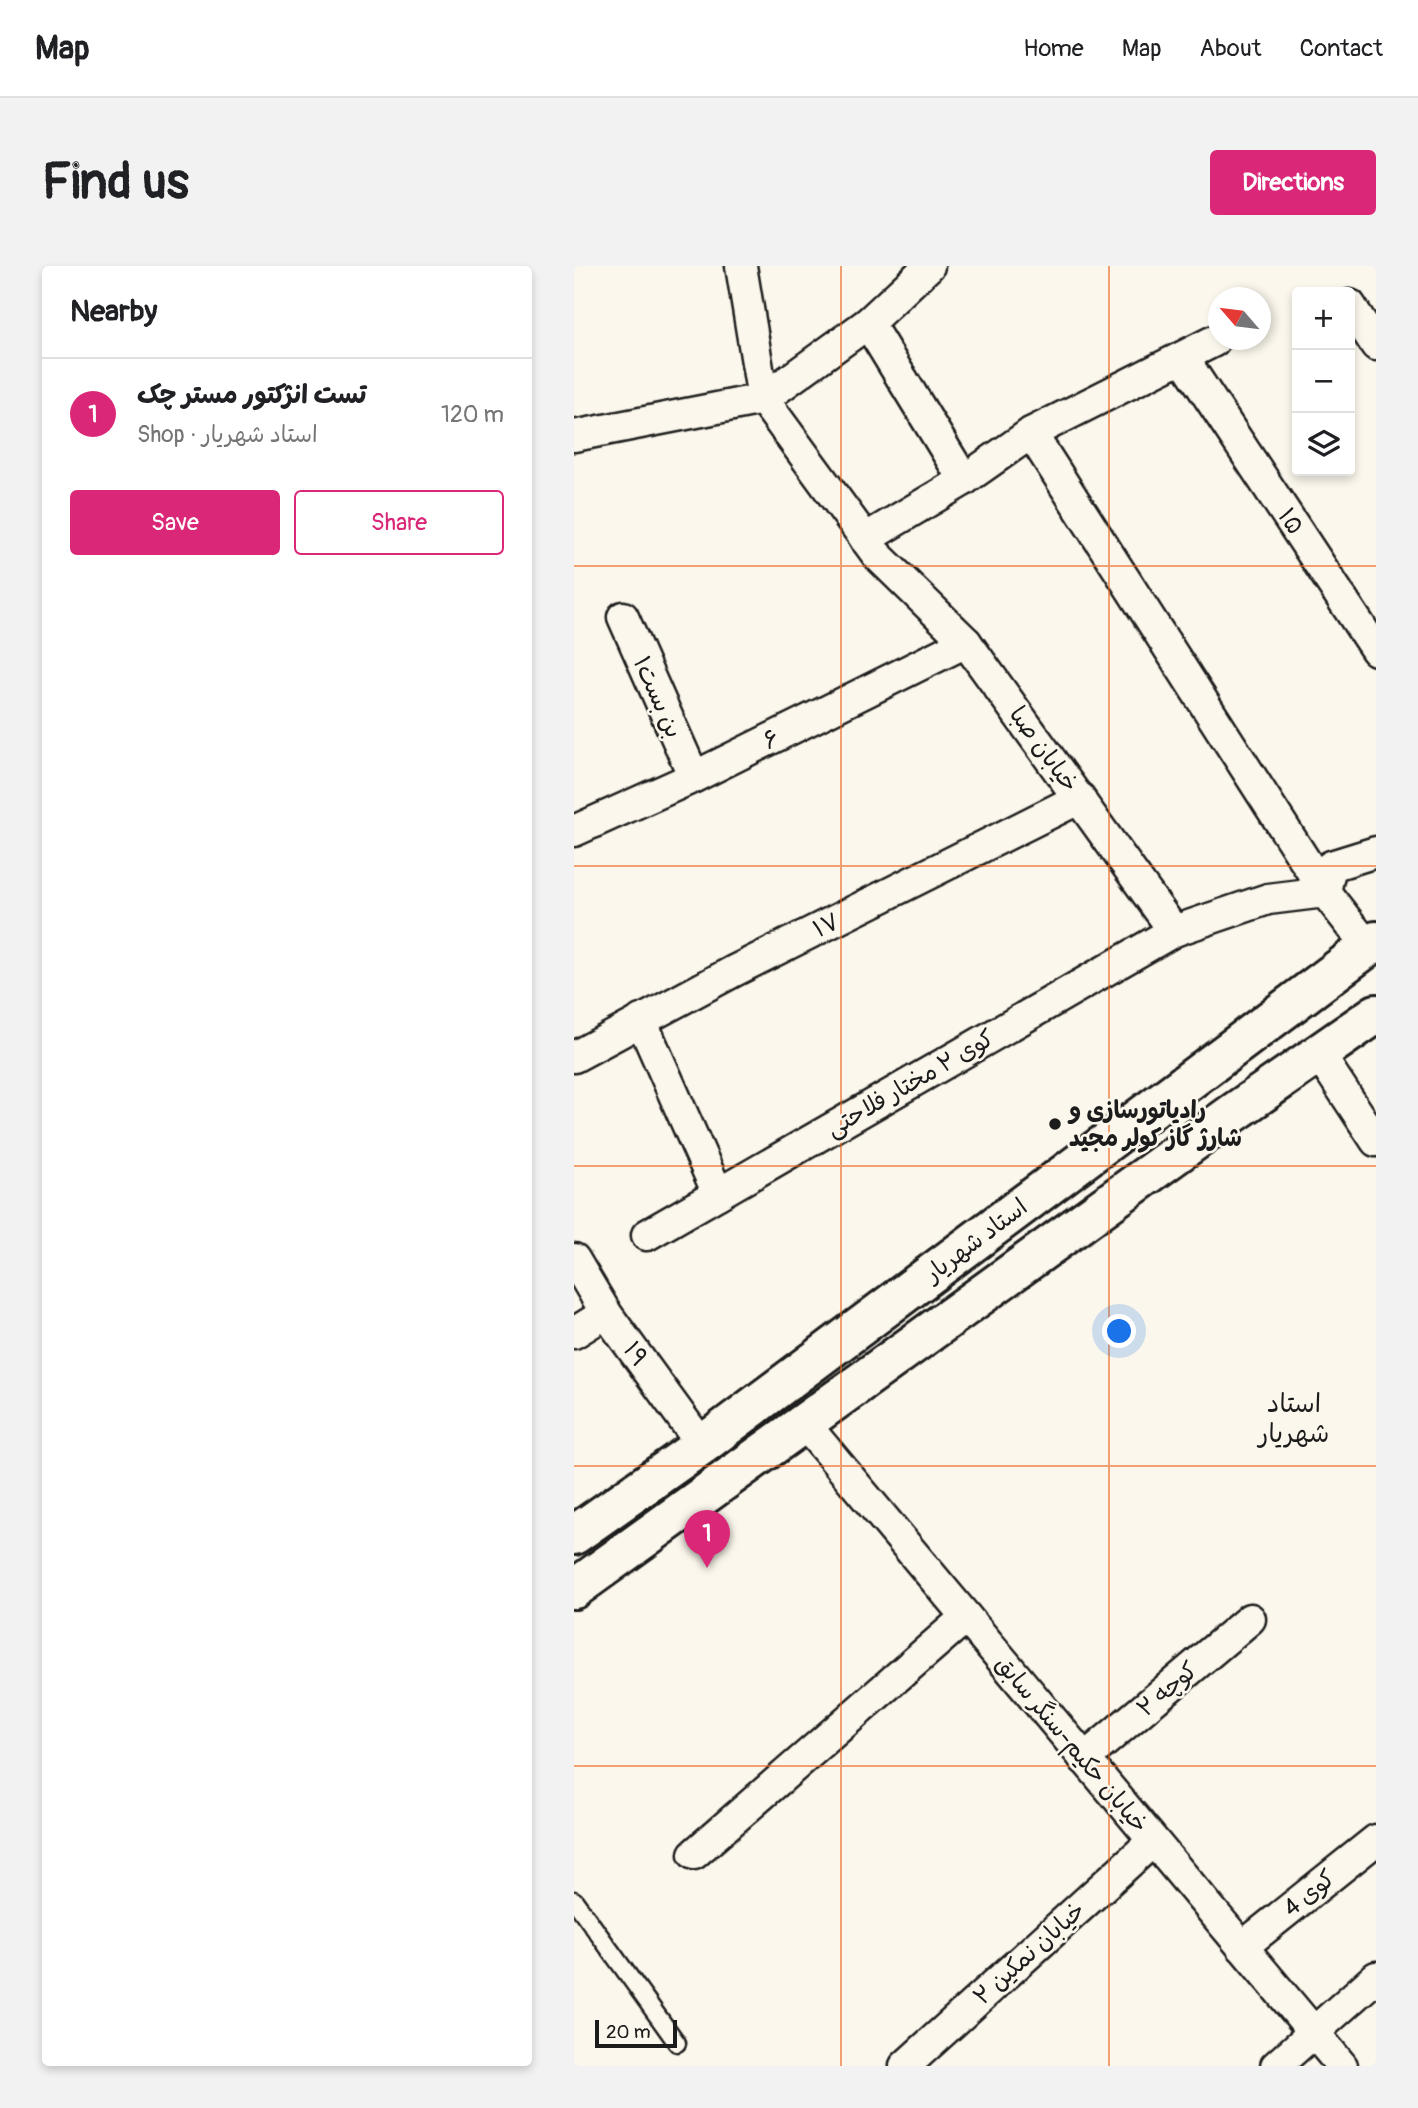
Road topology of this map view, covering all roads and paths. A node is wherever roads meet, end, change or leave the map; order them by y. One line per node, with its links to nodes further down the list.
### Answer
1 (741, 266): 8 (street)
2 (929, 266): 4 (street)
3 (1355, 313): 6 (street)
4 (868, 323): 8 (street); 11 (street)
5 (1208, 344): 7 (street)
6 (1376, 345)
7 (1183, 358): 9 (street); 15 (street, ۱۵)
8 (763, 399): 10 (street); 12 (street, خیابان صبا)
9 (1031, 433): 11 (street); 20 (street)
10 (574, 436)
11 (964, 480): 12 (street)
12 (865, 539): 14 (street, خیابان صبا)
13 (623, 617): 16 (street, بن بست۱)
14 (966, 642): 16 (street, ۶); 17 (street, خیابان صبا)
15 (1376, 650)
16 (694, 776): 18 (street, ۶)
17 (1080, 798): 21 (street, خیابان صبا); 24 (street, ۱۷)
18 (574, 831)
19 (1376, 852): 20 (street)
20 (1325, 892): 21 (street); 22 (street)
21 (1174, 931): 28 (street, کوی ۲ مختار فلاحتی)
22 (1372, 944): 34 (main road, استاد شهریار)
23 (1376, 1014): 25 (main road, استاد شهریار)
24 (641, 1020): 26 (street, ۱۷); 28 (street)
25 (1319, 1055): 27 (street); 33 (main road, استاد شهریار)
26 (574, 1057)
27 (1376, 1140)
28 (718, 1194): 29 (street, کوی ۲ مختار فلاحتی)
29 (647, 1235)
30 (574, 1259): 31 (street, ۱۹)
31 (607, 1313): 32 (street); 34 (street, ۱۹)
32 (574, 1333)
33 (803, 1422): 36 (main road, استاد شهریار); 37 (street, خیابان حکیم-سنگر سابق)
34 (702, 1445): 35 (main road, استاد شهریار)
35 (574, 1535)
36 (574, 1589)
37 (966, 1617): 39 (street, خیابان حکیم-سنگر سابق); 42 (street)
38 (1250, 1619): 39 (street, کوچه ۲)
39 (1084, 1759): 41 (street, خیابان حکیم-سنگر سابق)
40 (1376, 1840): 44 (street, کوی 4)
41 (1153, 1841): 44 (street, خیابان حکیم-سنگر سابق); 48 (street, خیابان نمکین ۲)
42 (695, 1854)
43 (574, 1900): 47 (lane)
44 (1242, 1947): 46 (street, خیابان حکیم-سنگر سابق)
45 (1376, 1977): 46 (street)
46 (1313, 2032): 49 (street); 50 (street, خیابان حکیم-سنگر سابق)
47 (677, 2043)
48 (905, 2066)
49 (1276, 2066)
50 (1342, 2066)

